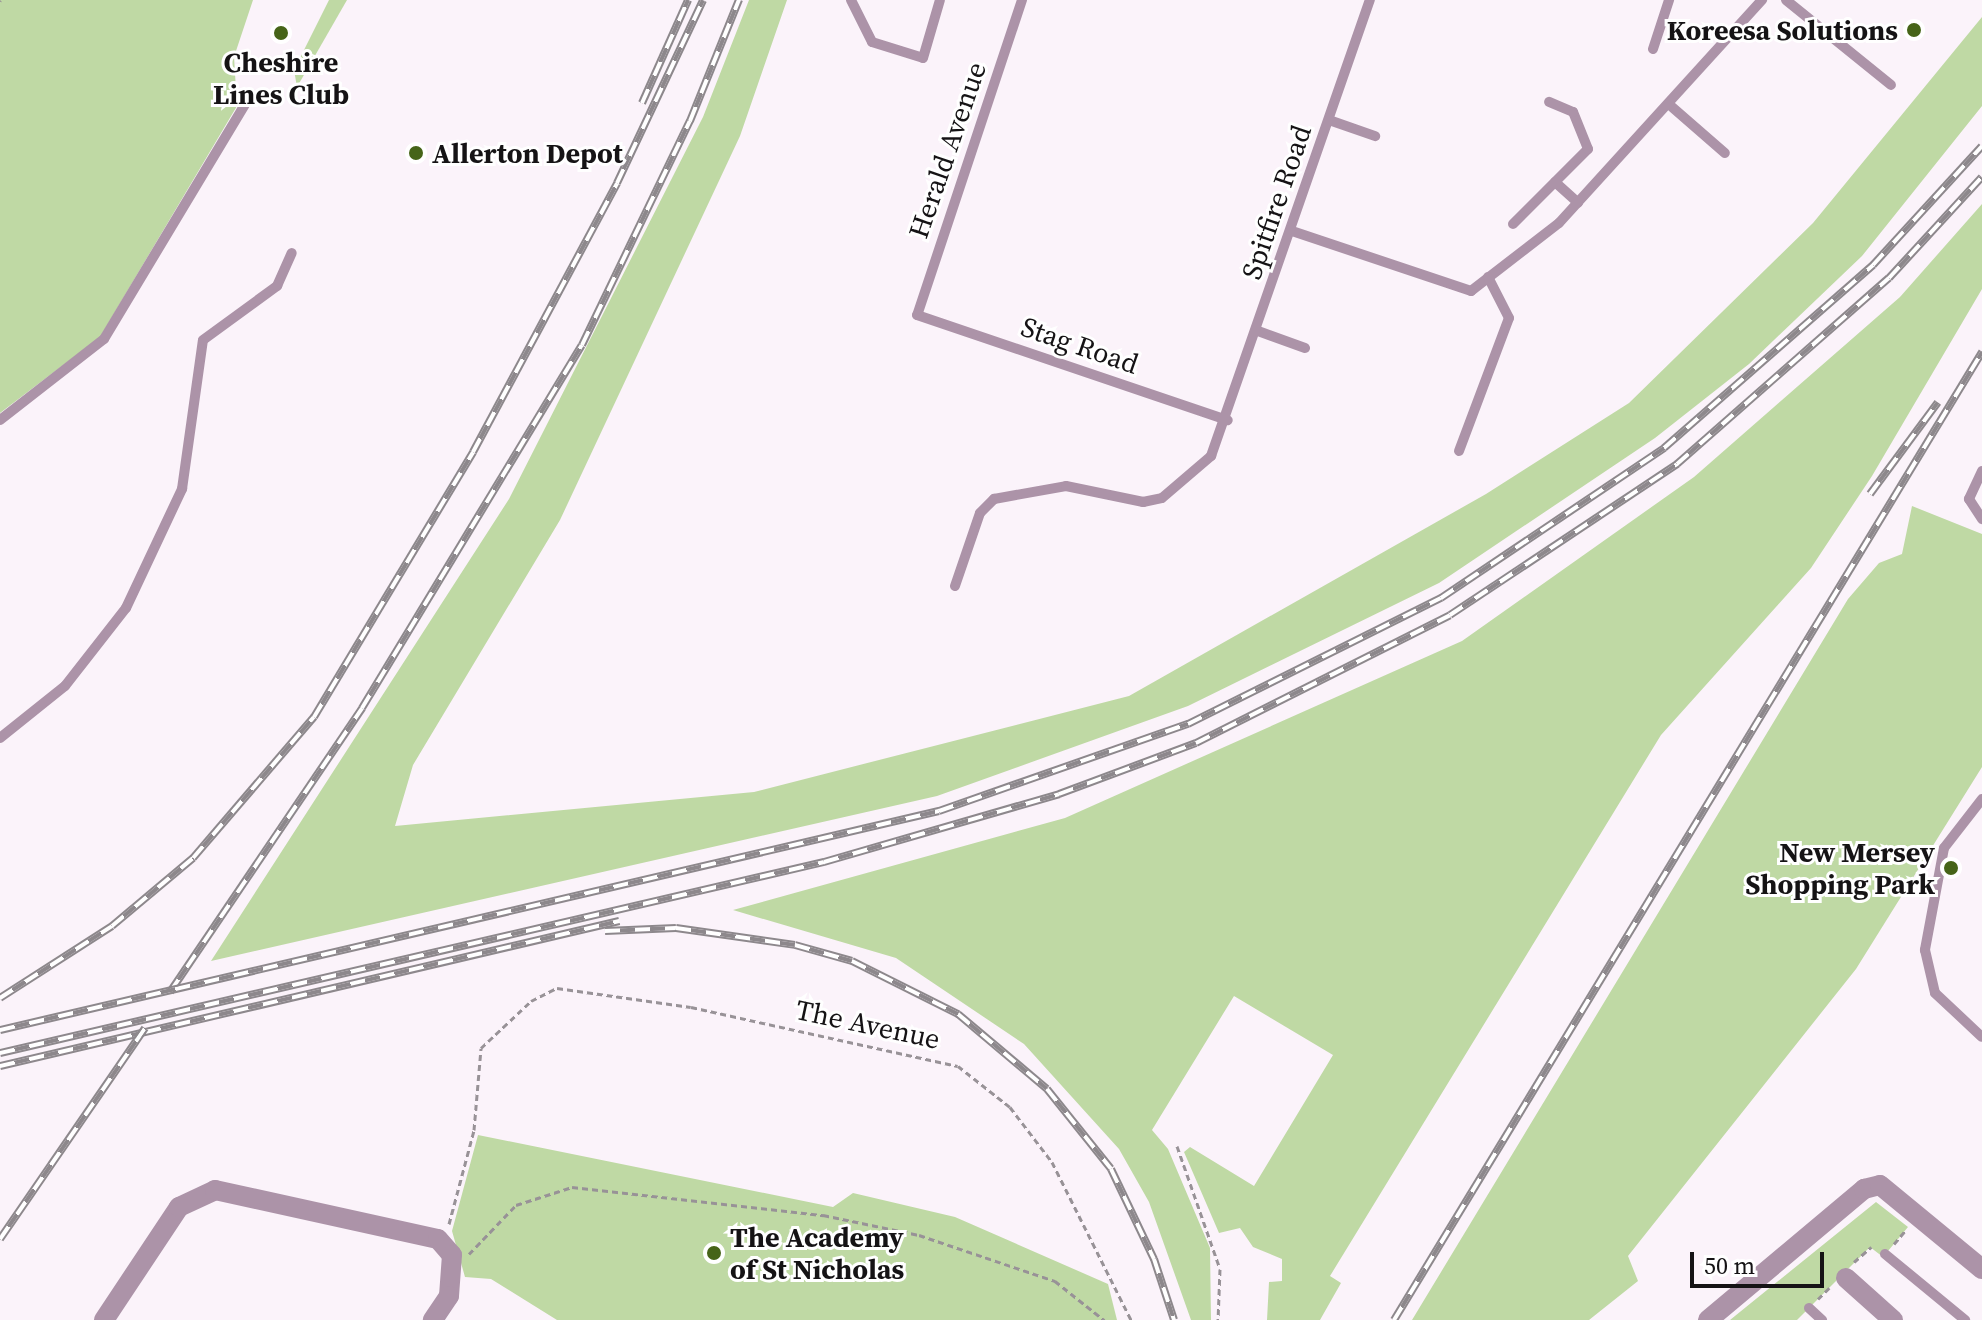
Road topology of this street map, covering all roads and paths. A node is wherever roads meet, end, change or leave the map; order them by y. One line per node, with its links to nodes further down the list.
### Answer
1 (851, 0): 2 (lane)
2 (940, 0)
3 (1022, 0): 22 (lane, Herald Avenue)
4 (1370, 0): 13 (lane, Spitfire Road)
5 (1669, 0): 8 (lane)
6 (1762, 0): 12 (lane)
7 (1786, 0): 9 (lane)
8 (1653, 49)
9 (1891, 85)
10 (251, 94): 25 (lane)
11 (1549, 102): 16 (lane)
12 (1672, 107): 15 (lane); 17 (lane)
13 (1329, 120): 14 (lane); 19 (lane, Spitfire Road)
14 (1375, 136)
15 (1725, 153)
16 (1555, 182): 17 (lane); 18 (lane)
17 (1578, 203): 21 (lane)
18 (1513, 224)
19 (1292, 231): 21 (lane); 23 (lane, Spitfire Road)
20 (292, 253): 31 (lane)
21 (1488, 277): 27 (lane)
22 (917, 315): 26 (lane, Stag Road)
23 (1258, 331): 24 (lane); 26 (lane, Spitfire Road)
24 (1305, 348)
25 (0, 420)
26 (1228, 420): 30 (lane, Spitfire Road)
27 (1459, 451)
28 (1982, 471): 29 (lane)
29 (1982, 519)
30 (955, 586)
31 (0, 738)
32 (1982, 799): 33 (lane)
33 (1982, 1037)
34 (1177, 1146): 45 (path)
35 (438, 1239): 37 (street); 41 (street); 44 (path, The Avenue)
36 (1885, 1254): 49 (lane)
37 (451, 1262): 42 (street); 43 (path)
38 (1982, 1269): 46 (street)
39 (1846, 1278): 48 (street)
40 (1809, 1308): 47 (lane)
41 (104, 1320)
42 (433, 1320)
43 (1104, 1320)
44 (1131, 1320)
45 (1218, 1320)
46 (1708, 1320)
47 (1822, 1320)
48 (1893, 1320)
49 (1965, 1320)

